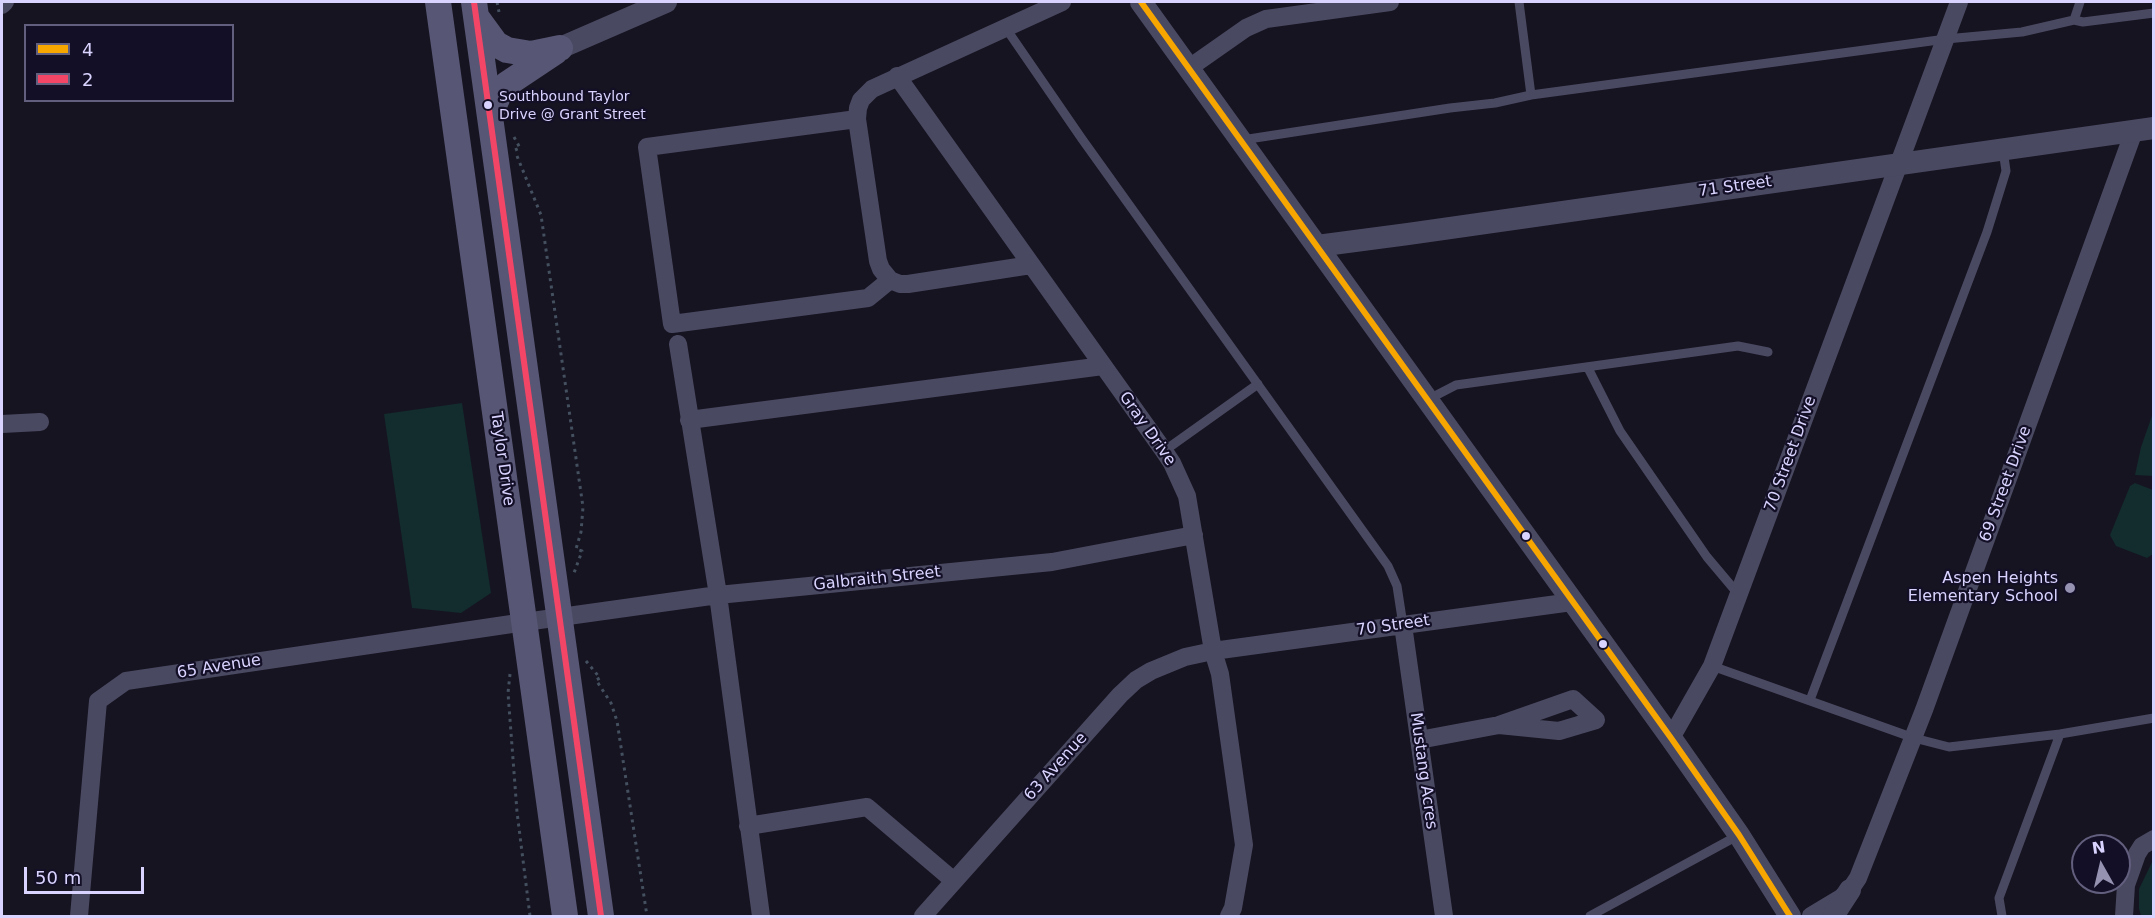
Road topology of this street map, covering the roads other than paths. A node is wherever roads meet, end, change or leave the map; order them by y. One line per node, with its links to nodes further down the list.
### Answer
1 (5, 2): 10 (street)
2 (438, 2): 44 (main road, Taylor Drive)
3 (666, 2): 16 (street)
4 (1062, 2): 14 (street)
5 (1141, 2): 17 (street)
6 (1390, 2): 17 (street)
7 (1519, 2): 19 (lane)
8 (1959, 2): 15 (street, 70 Street Drive)
9 (2080, 2): 13 (lane)
10 (2, 5)
11 (475, 9): 16 (main road); 20 (main road)
12 (2154, 13): 13 (lane)
13 (2074, 20): 15 (lane)
14 (1005, 27): 18 (street); 33 (lane)
15 (1946, 39): 19 (lane); 25 (street, 70 Street Drive)
16 (560, 48): 20 (main road)
17 (1189, 68): 23 (street)
18 (897, 76): 21 (street); 27 (street, Gray Drive)
19 (1531, 95): 23 (lane)
20 (490, 114): 43 (main road)
21 (858, 118): 28 (street); 28 (street)
22 (2144, 129): 24 (street, 71 Street); 53 (street, 69 Street Drive)
23 (1242, 140): 26 (street)
24 (2003, 149): 25 (street, 71 Street); 48 (lane)
25 (1899, 164): 26 (street, 71 Street); 41 (street, 70 Street Drive)
26 (1317, 246): 34 (street)
27 (1031, 266): 28 (street); 31 (street, Gray Drive)
28 (890, 280)
29 (678, 344): 35 (street)
30 (1768, 352): 32 (lane)
31 (1103, 366): 35 (street); 38 (street, Gray Drive)
32 (1588, 368): 34 (lane); 41 (lane)
33 (1258, 384): 38 (lane); 45 (lane)
34 (1428, 400): 42 (street)
35 (689, 420): 40 (street)
36 (40, 422): 37 (street)
37 (2, 424)
38 (1164, 451): 39 (street, Gray Drive)
39 (1194, 535): 40 (street, Galbraith Street); 46 (street, Gray Drive)
40 (717, 595): 43 (street, Galbraith Street); 55 (street)
41 (1739, 595): 47 (street, 70 Street Drive)
42 (1572, 602): 45 (street, 70 Street); 52 (street)
43 (559, 618): 44 (street, 65 Avenue); 63 (main road)
44 (525, 622): 61 (street, 65 Avenue); 62 (main road, Taylor Drive)
45 (1403, 625): 46 (street, 70 Street); 54 (street, Mustang Acres)
46 (1213, 651): 58 (street, 63 Avenue); 66 (street)
47 (1712, 666): 48 (lane); 52 (street, 70 Street Drive)
48 (1810, 700): 53 (lane)
49 (2154, 718): 51 (lane)
50 (1499, 725): 54 (street)
51 (2060, 734): 53 (lane); 71 (lane)
52 (1671, 738): 56 (street)
53 (1914, 738): 59 (street, 69 Street Drive)
54 (1419, 740): 67 (street, Mustang Acres)
55 (748, 826): 58 (street); 64 (street)
56 (1739, 835): 60 (street); 68 (lane)
57 (2154, 839): 72 (street)
58 (954, 881): 65 (street, 63 Avenue)
59 (1850, 890): 69 (street, 69 Street Drive); 70 (street)
60 (1784, 914)
61 (79, 916)
62 (565, 916)
63 (601, 916)
64 (761, 916)
65 (923, 916)
66 (1229, 916)
67 (1444, 916)
68 (1590, 916)
69 (1811, 916)
70 (1833, 916)
71 (2002, 916)
72 (2124, 916)

